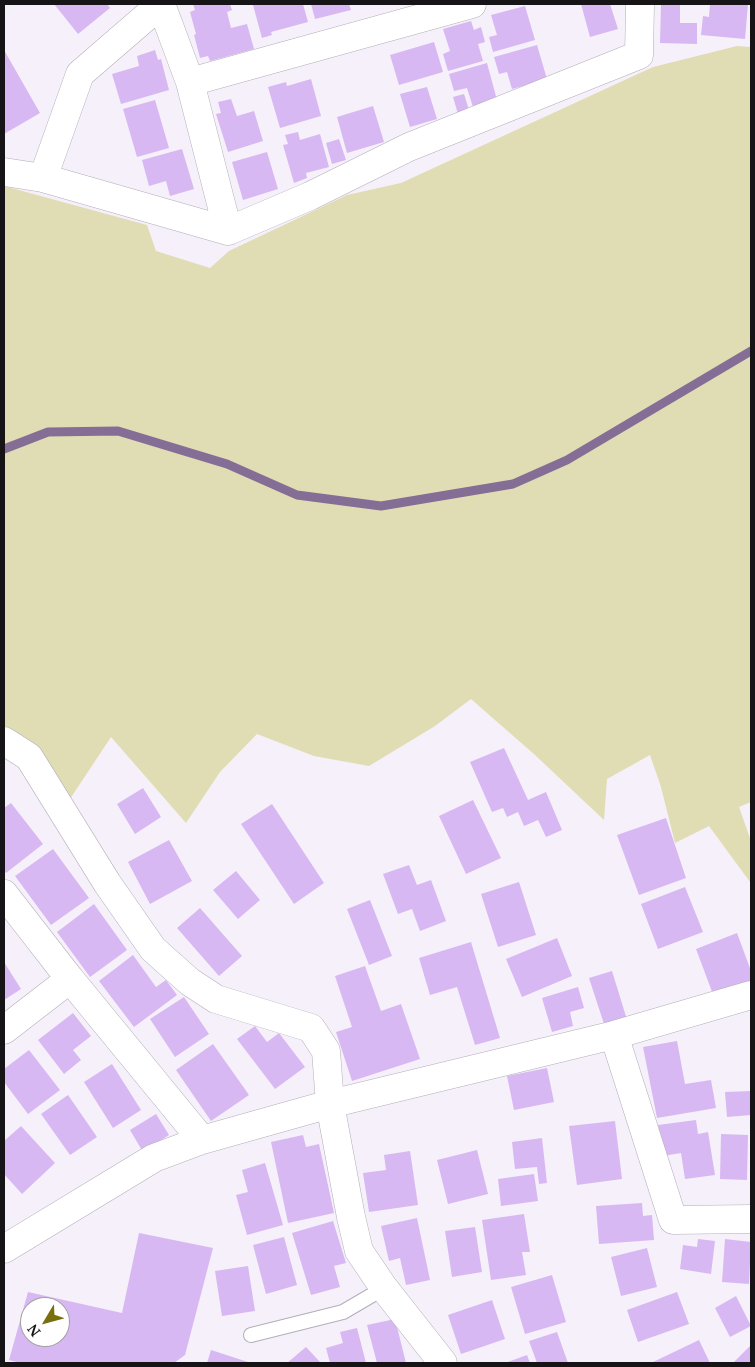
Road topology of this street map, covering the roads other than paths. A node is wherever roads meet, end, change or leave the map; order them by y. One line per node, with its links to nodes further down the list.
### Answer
1 (161, 4): 4 (street); 6 (street)
2 (472, 4): 4 (street)
3 (640, 4): 7 (street)
4 (190, 82): 7 (street)
5 (4, 172): 6 (street)
6 (43, 178): 7 (street)
7 (228, 231)
8 (4, 742): 14 (street)
9 (4, 894): 10 (street)
10 (70, 980): 12 (street); 15 (street)
11 (751, 995): 13 (street)
12 (4, 1030)
13 (614, 1035): 14 (street); 16 (street)
14 (330, 1104): 15 (street); 18 (street)
15 (202, 1140): 17 (street)
16 (751, 1219)
17 (4, 1248)
18 (384, 1288): 19 (lane); 20 (street)
19 (251, 1336)
20 (443, 1363)

